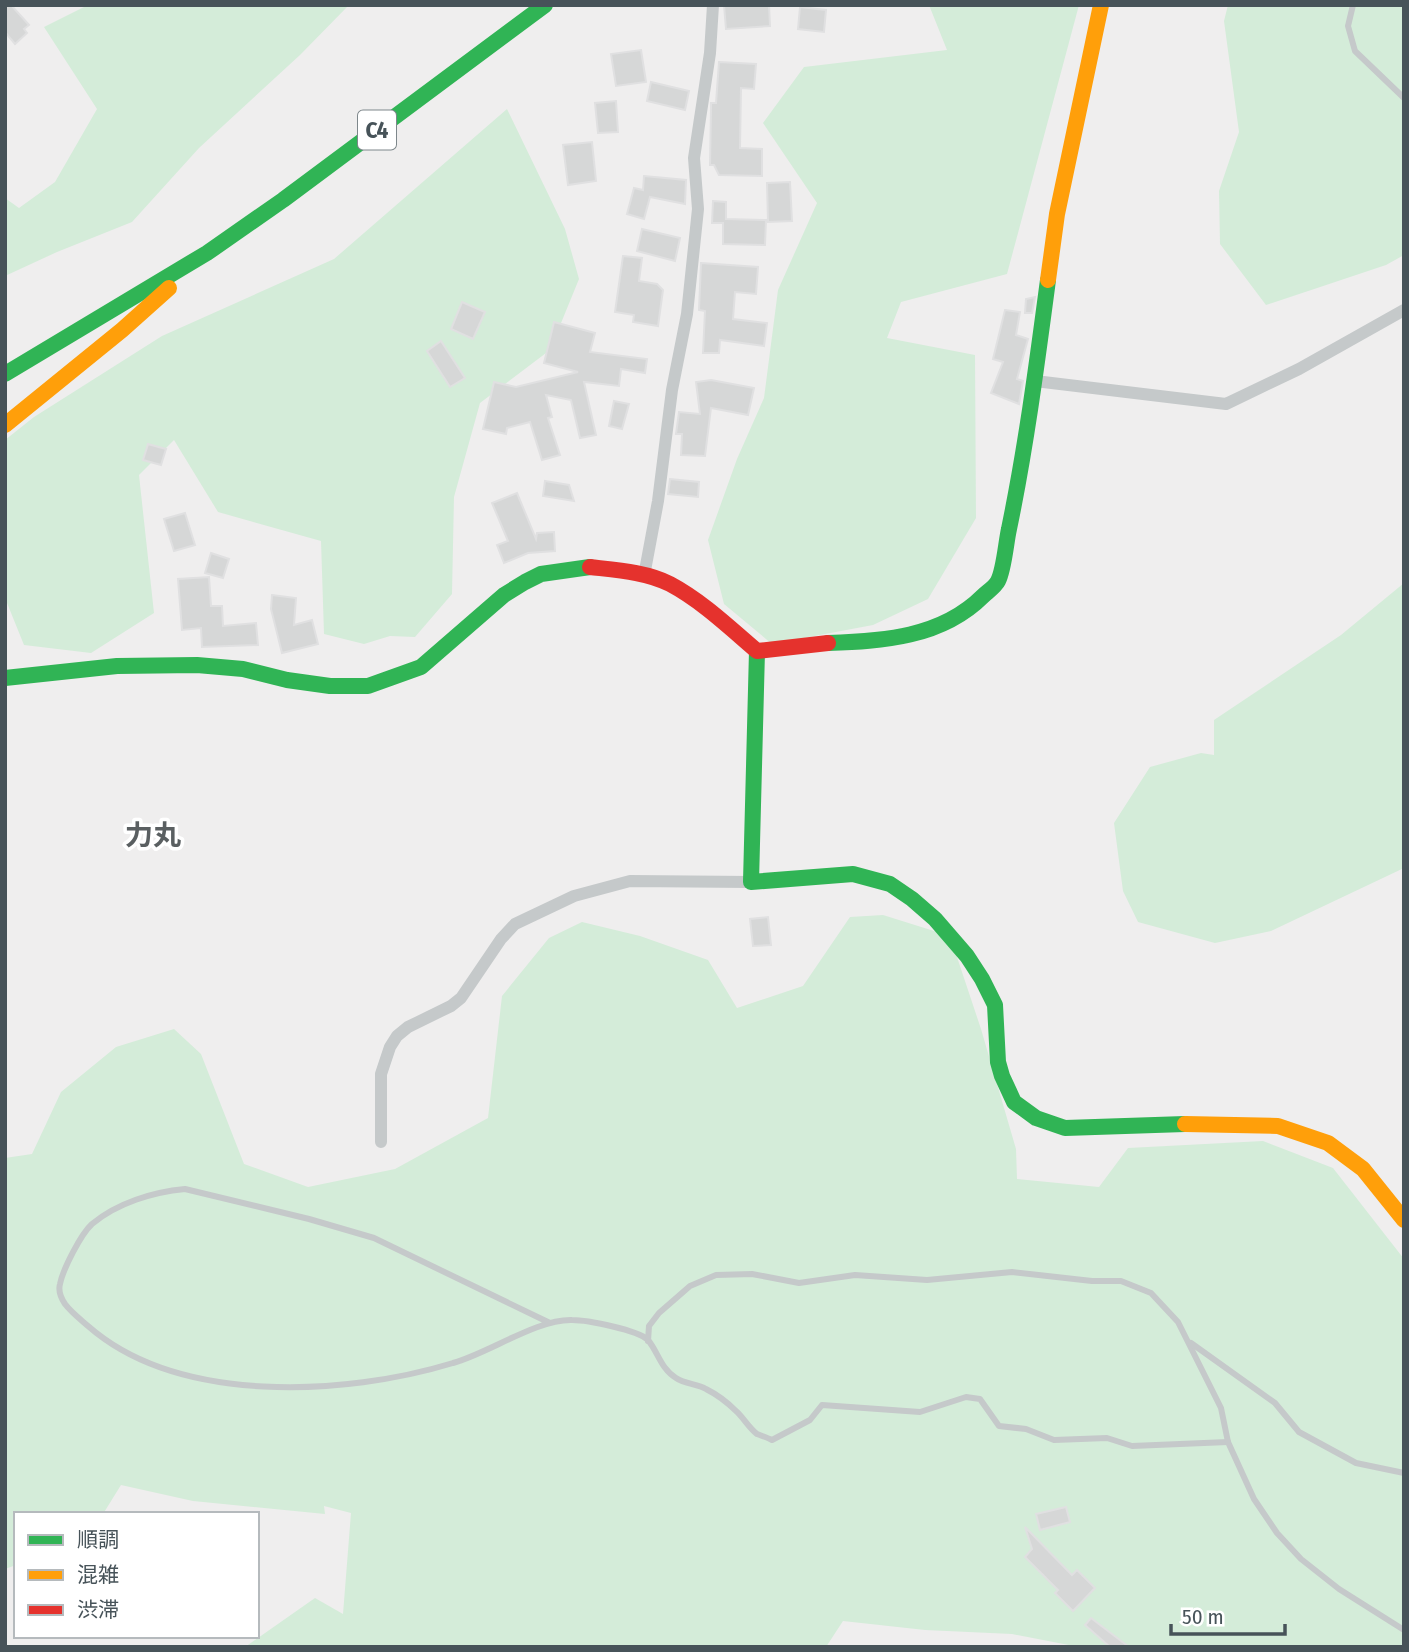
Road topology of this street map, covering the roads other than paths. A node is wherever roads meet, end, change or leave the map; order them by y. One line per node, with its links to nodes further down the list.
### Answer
1 (545, 5): 6 (main road, C4)
2 (713, 5): 11 (street)
3 (1101, 5): 9 (main road)
4 (1353, 5): 5 (lane)
5 (1404, 98)
6 (207, 253): 8 (main road, C4); 10 (main road)
7 (1404, 310): 9 (street)
8 (5, 374)
9 (1035, 381): 12 (main road)
10 (5, 425)
11 (644, 576): 12 (main road); 13 (main road)
12 (757, 650): 14 (main road)
13 (5, 678)
14 (751, 882): 15 (street); 16 (main road)
15 (381, 1142)
16 (1404, 1220)
17 (550, 1323): 17 (lane); 18 (lane)
18 (648, 1341): 19 (lane); 20 (lane)
19 (1189, 1342): 20 (lane); 21 (lane)
20 (1228, 1442): 22 (lane)
21 (1404, 1473)
22 (1404, 1630)

